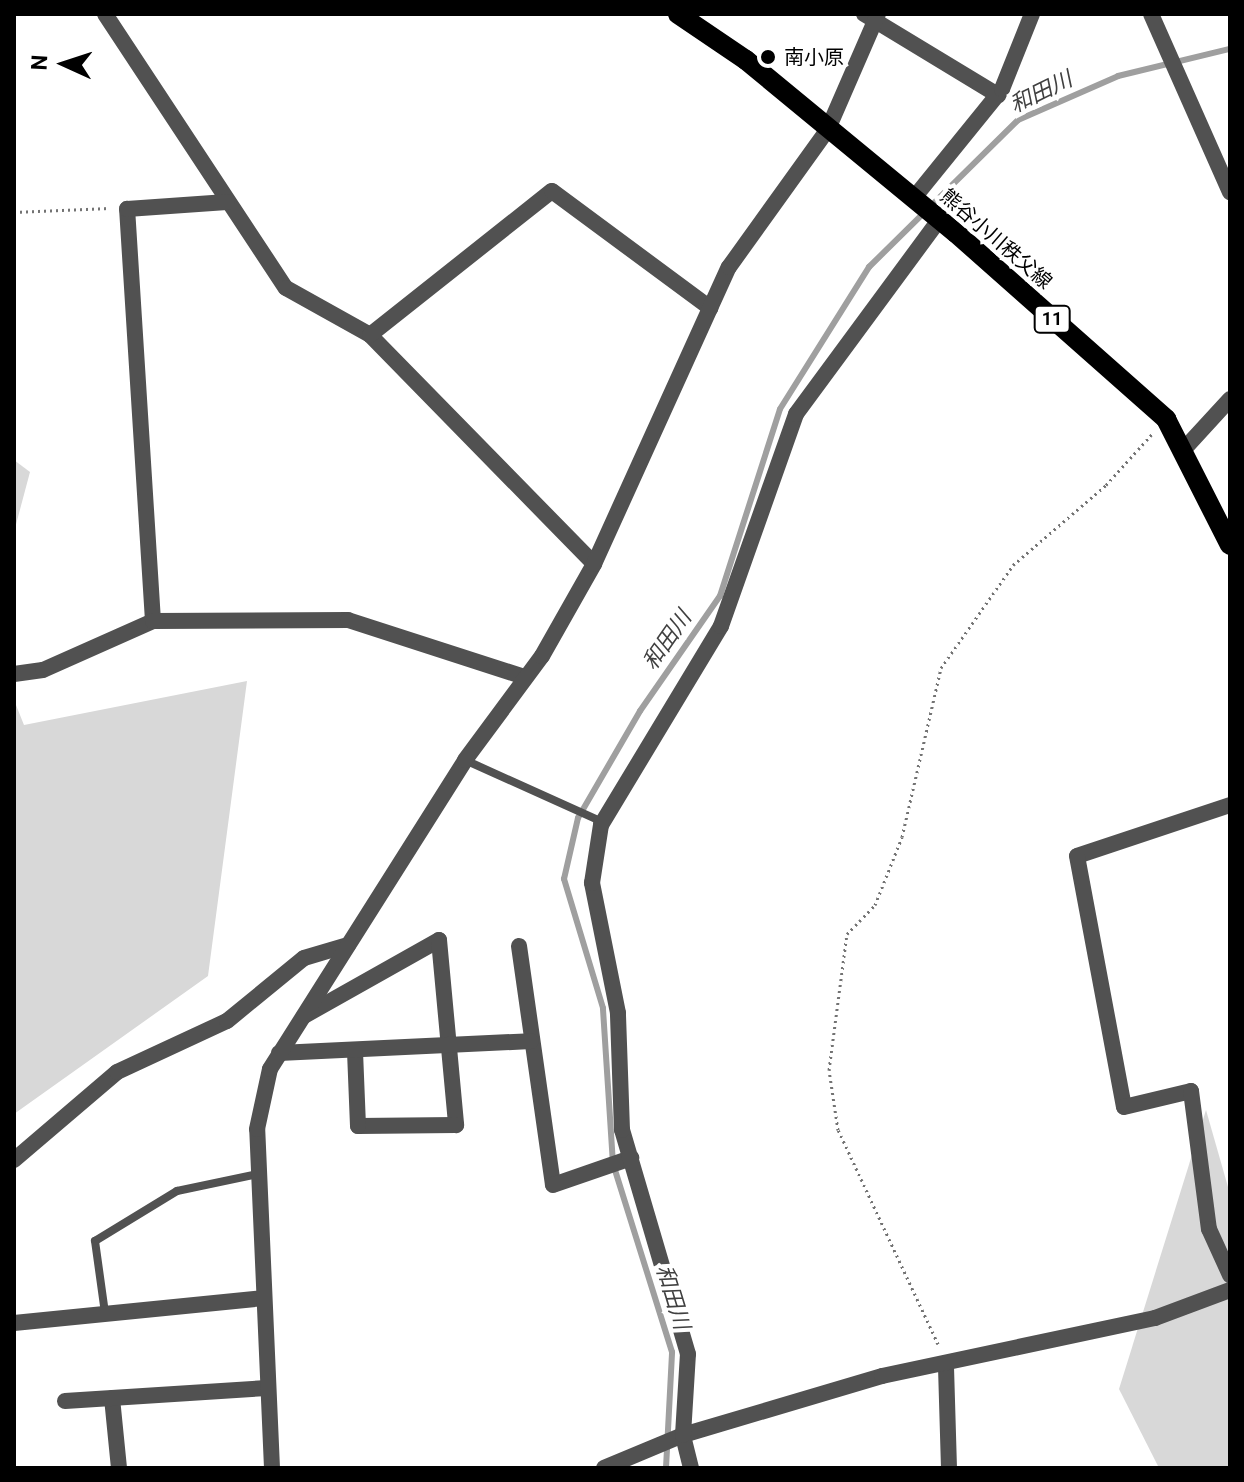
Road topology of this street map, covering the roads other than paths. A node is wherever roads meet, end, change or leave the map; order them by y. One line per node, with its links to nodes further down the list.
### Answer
1 (105, 14): 10 (street)
2 (678, 14): 7 (main road, 熊谷小川秩父線 / 11)
3 (1032, 14): 6 (street)
4 (1151, 14): 8 (street)
5 (872, 15): 6 (street); 7 (street)
6 (998, 95): 9 (street)
7 (828, 129): 9 (main road, 熊谷小川秩父線 / 11); 12 (street)
8 (1230, 192)
9 (913, 199): 11 (main road, 熊谷小川秩父線 / 11)
10 (227, 202): 13 (street); 18 (street)
11 (939, 220): 15 (main road, 熊谷小川秩父線 / 11); 23 (street)
12 (710, 308): 13 (street); 17 (street)
13 (370, 335): 17 (street)
14 (1230, 399): 15 (street)
15 (1186, 447): 16 (main road, 熊谷小川秩父線 / 11)
16 (1230, 545)
17 (594, 564): 20 (street)
18 (153, 621): 19 (street); 20 (street)
19 (14, 674)
20 (524, 677): 21 (street)
21 (465, 760): 23 (lane); 24 (street)
22 (1230, 805): 34 (street)
23 (602, 822): 31 (street)
24 (348, 945): 26 (street); 32 (street)
25 (519, 946): 27 (street)
26 (304, 1016): 28 (street); 30 (street)
27 (531, 1041): 28 (street); 31 (street)
28 (454, 1047): 29 (street); 29 (street)
29 (355, 1050): 30 (street)
30 (279, 1053): 33 (street)
31 (631, 1158): 43 (street)
32 (14, 1160)
33 (258, 1174): 36 (street); 37 (lane)
34 (1230, 1275)
35 (1230, 1290): 39 (street)
36 (264, 1298): 37 (street); 40 (street)
37 (105, 1313): 38 (street)
38 (14, 1323)
39 (946, 1367): 43 (street); 48 (street)
40 (267, 1388): 41 (street); 45 (street)
41 (112, 1398): 42 (street); 44 (street)
42 (65, 1401)
43 (683, 1435): 46 (street); 47 (street)
44 (119, 1468)
45 (272, 1468)
46 (604, 1468)
47 (691, 1468)
48 (949, 1468)

